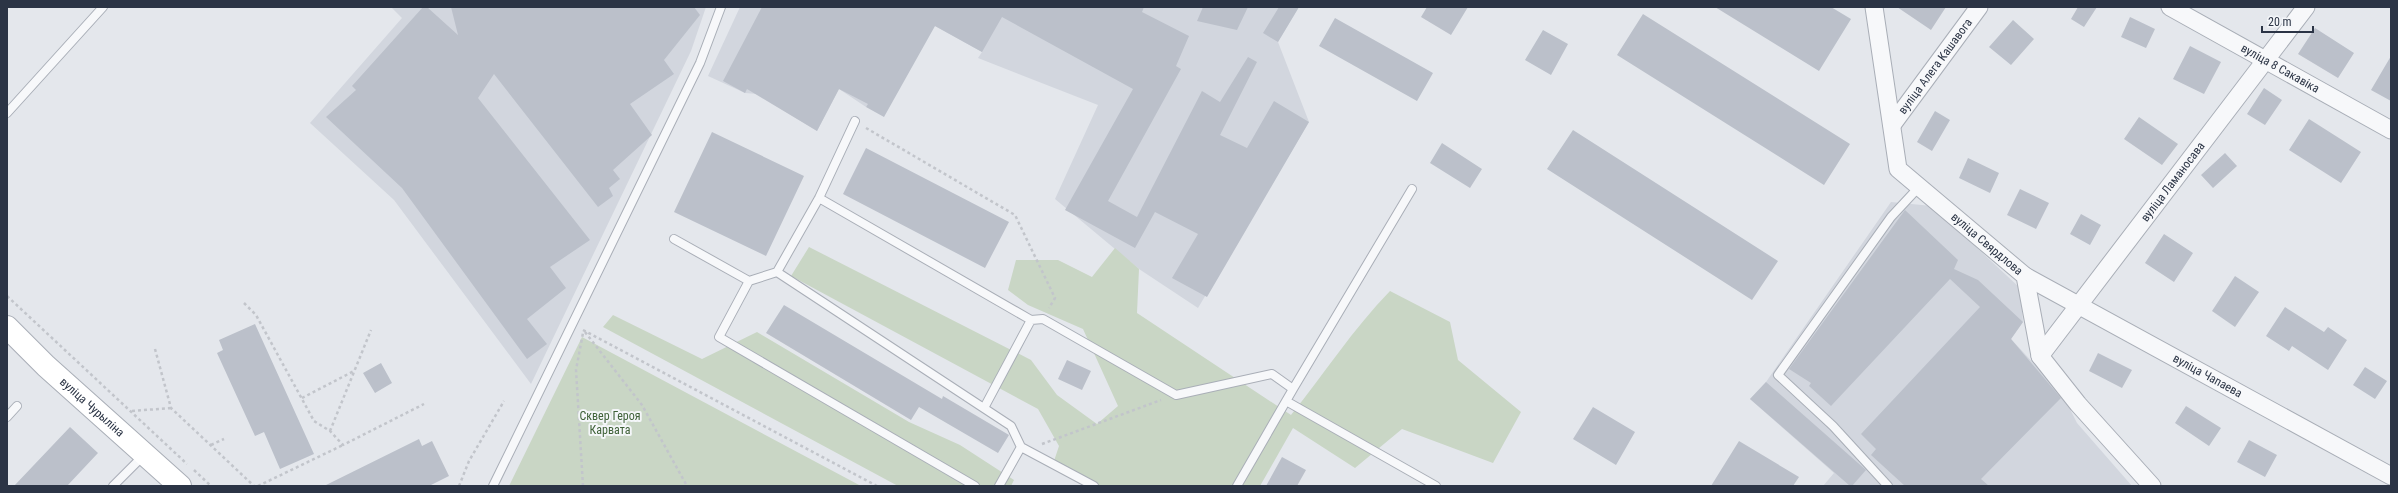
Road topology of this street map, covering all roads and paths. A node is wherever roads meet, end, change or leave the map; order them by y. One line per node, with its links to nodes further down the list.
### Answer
1 (103, 7): 8 (lane)
2 (721, 7): 55 (lane)
3 (1874, 7): 10 (street, вуліца Свярдлова)
4 (1979, 7): 10 (street, вуліца Алега Кашавога)
5 (2170, 7): 7 (street, вуліца 8 Сакавіка)
6 (2306, 7): 7 (street, вуліца Ламаносава)
7 (2265, 61): 11 (street, вуліца 8 Сакавіка); 21 (street, вуліца Ламаносава)
8 (7, 113)
9 (855, 121): 14 (lane); 22 (path)
10 (1892, 125): 12 (street, вуліца Свярдлова)
11 (2391, 130)
12 (1919, 187): 17 (street, вуліца Свярдлова); 64 (lane)
13 (1412, 189): 31 (lane)
14 (819, 198): 16 (lane); 23 (lane)
15 (674, 239): 18 (lane)
16 (777, 272): 18 (lane); 39 (lane)
17 (2025, 276): 21 (street, вуліца Чапаева); 29 (street, вуліца Свярдлова)
18 (749, 281): 59 (lane)
19 (7, 296): 40 (path)
20 (244, 303): 33 (path)
21 (2079, 304): 29 (street, вуліца Ламаносава); 48 (street, вуліца Чапаева)
22 (1043, 319): 23 (lane); 32 (lane)
23 (1031, 320): 39 (lane)
24 (7, 327): 47 (main road, вуліца Чурыліна)
25 (579, 328): 27 (path)
26 (371, 330): 30 (path)
27 (584, 330): 56 (path); 57 (path); 58 (path)
28 (155, 349): 38 (path)
29 (2040, 356): 65 (street, вуліца Свярдлова)
30 (354, 370): 33 (path); 42 (path)
31 (1293, 389): 32 (lane); 34 (lane)
32 (1176, 395): 46 (path)
33 (302, 398): 42 (path)
34 (1286, 400): 62 (lane); 63 (lane)
35 (504, 401): 54 (path)
36 (424, 404): 45 (path)
37 (18, 406): 41 (lane)
38 (170, 408): 40 (path); 44 (path)
39 (984, 408): 46 (lane)
40 (132, 411): 51 (path)
41 (7, 416)
42 (330, 431): 45 (path)
43 (224, 439): 44 (path)
44 (211, 445): 52 (path)
45 (343, 445): 53 (path)
46 (1023, 448): 60 (lane); 61 (lane)
47 (144, 454): 49 (lane); 50 (main road, вуліца Чурыліна)
48 (2391, 476)
49 (113, 486)
50 (180, 486)
51 (211, 486)
52 (254, 486)
53 (258, 486)
54 (459, 486)
55 (493, 486)
56 (582, 486)
57 (687, 486)
58 (877, 486)
59 (975, 486)
60 (999, 486)
61 (1094, 486)
62 (1237, 486)
63 (1436, 486)
64 (1888, 486)
65 (2152, 486)

